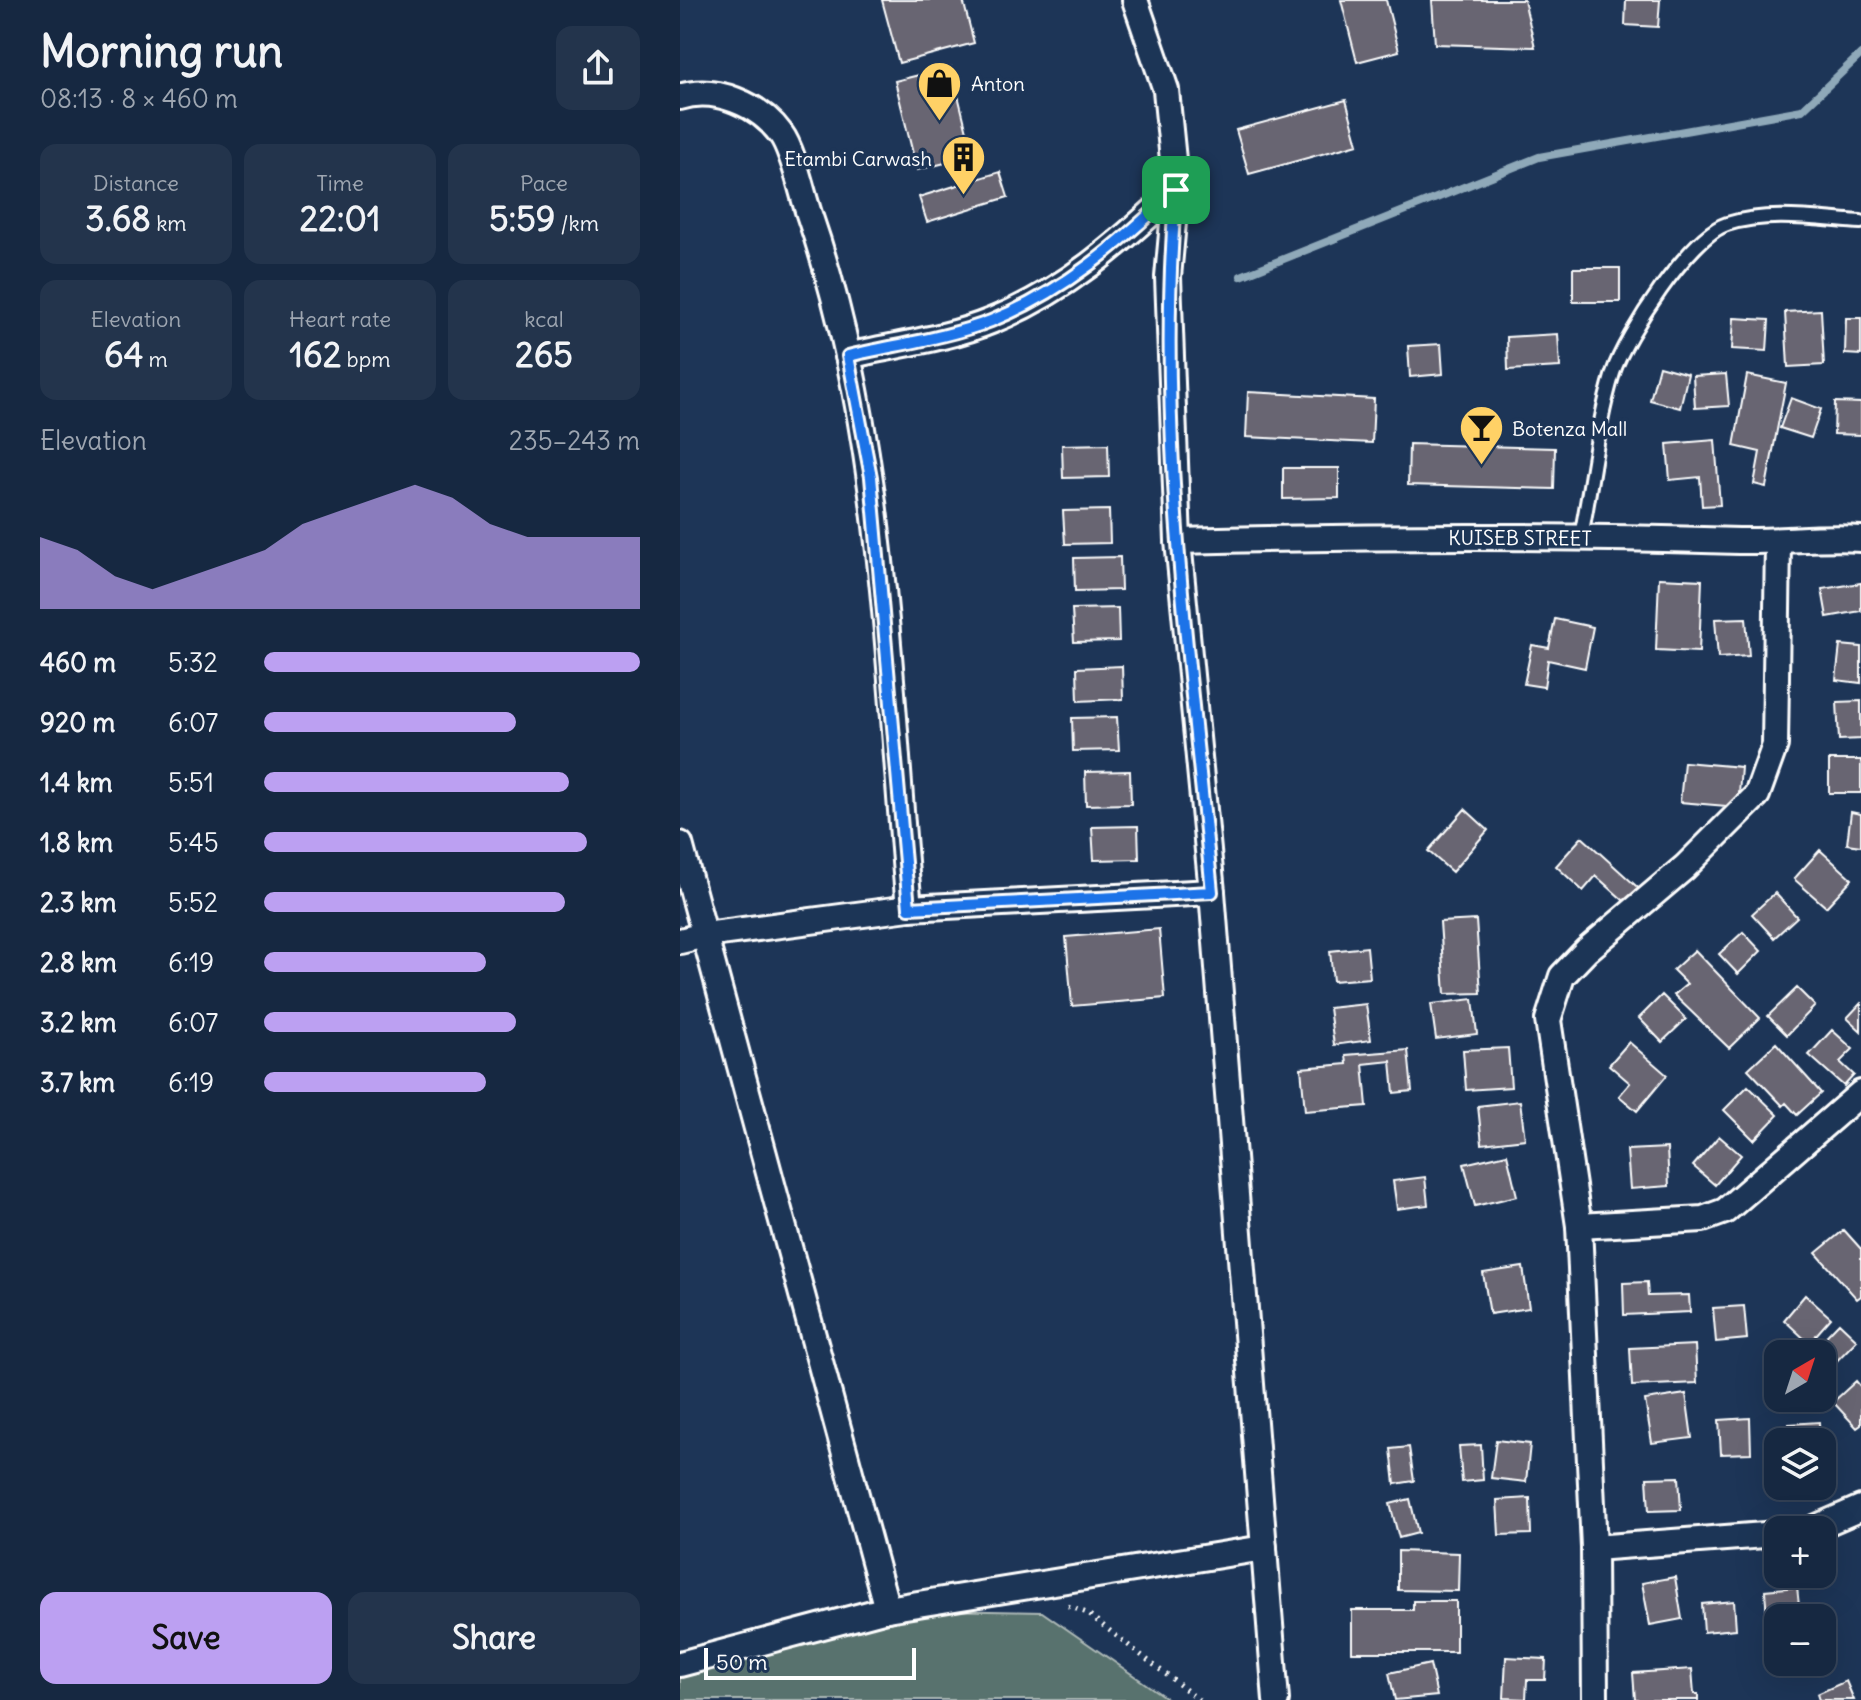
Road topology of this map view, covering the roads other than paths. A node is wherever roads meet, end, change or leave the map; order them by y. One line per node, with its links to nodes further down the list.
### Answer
1 (1135, 0): 3 (street)
2 (680, 97): 5 (street)
3 (1176, 190): 5 (street); 8 (street)
4 (1861, 222): 6 (lane)
5 (848, 356): 12 (street)
6 (1581, 536): 8 (street, KUISEB STREET); 9 (street, KUISEB STREET)
7 (1861, 539): 9 (street, KUISEB STREET)
8 (1178, 541): 11 (street)
9 (1778, 542): 16 (street)
10 (680, 844): 13 (street)
11 (1212, 892): 12 (street); 20 (street)
12 (909, 908): 13 (street)
13 (705, 935): 14 (street); 22 (street)
14 (680, 941)
15 (1861, 1093): 16 (street)
16 (1579, 1226): 21 (street)
17 (1861, 1508): 18 (street)
18 (1836, 1519)
19 (1764, 1535): 21 (street)
20 (1264, 1548): 22 (street); 24 (street)
21 (1594, 1548): 25 (street)
22 (887, 1609): 23 (street)
23 (680, 1664)
24 (1276, 1700)
25 (1595, 1700)

